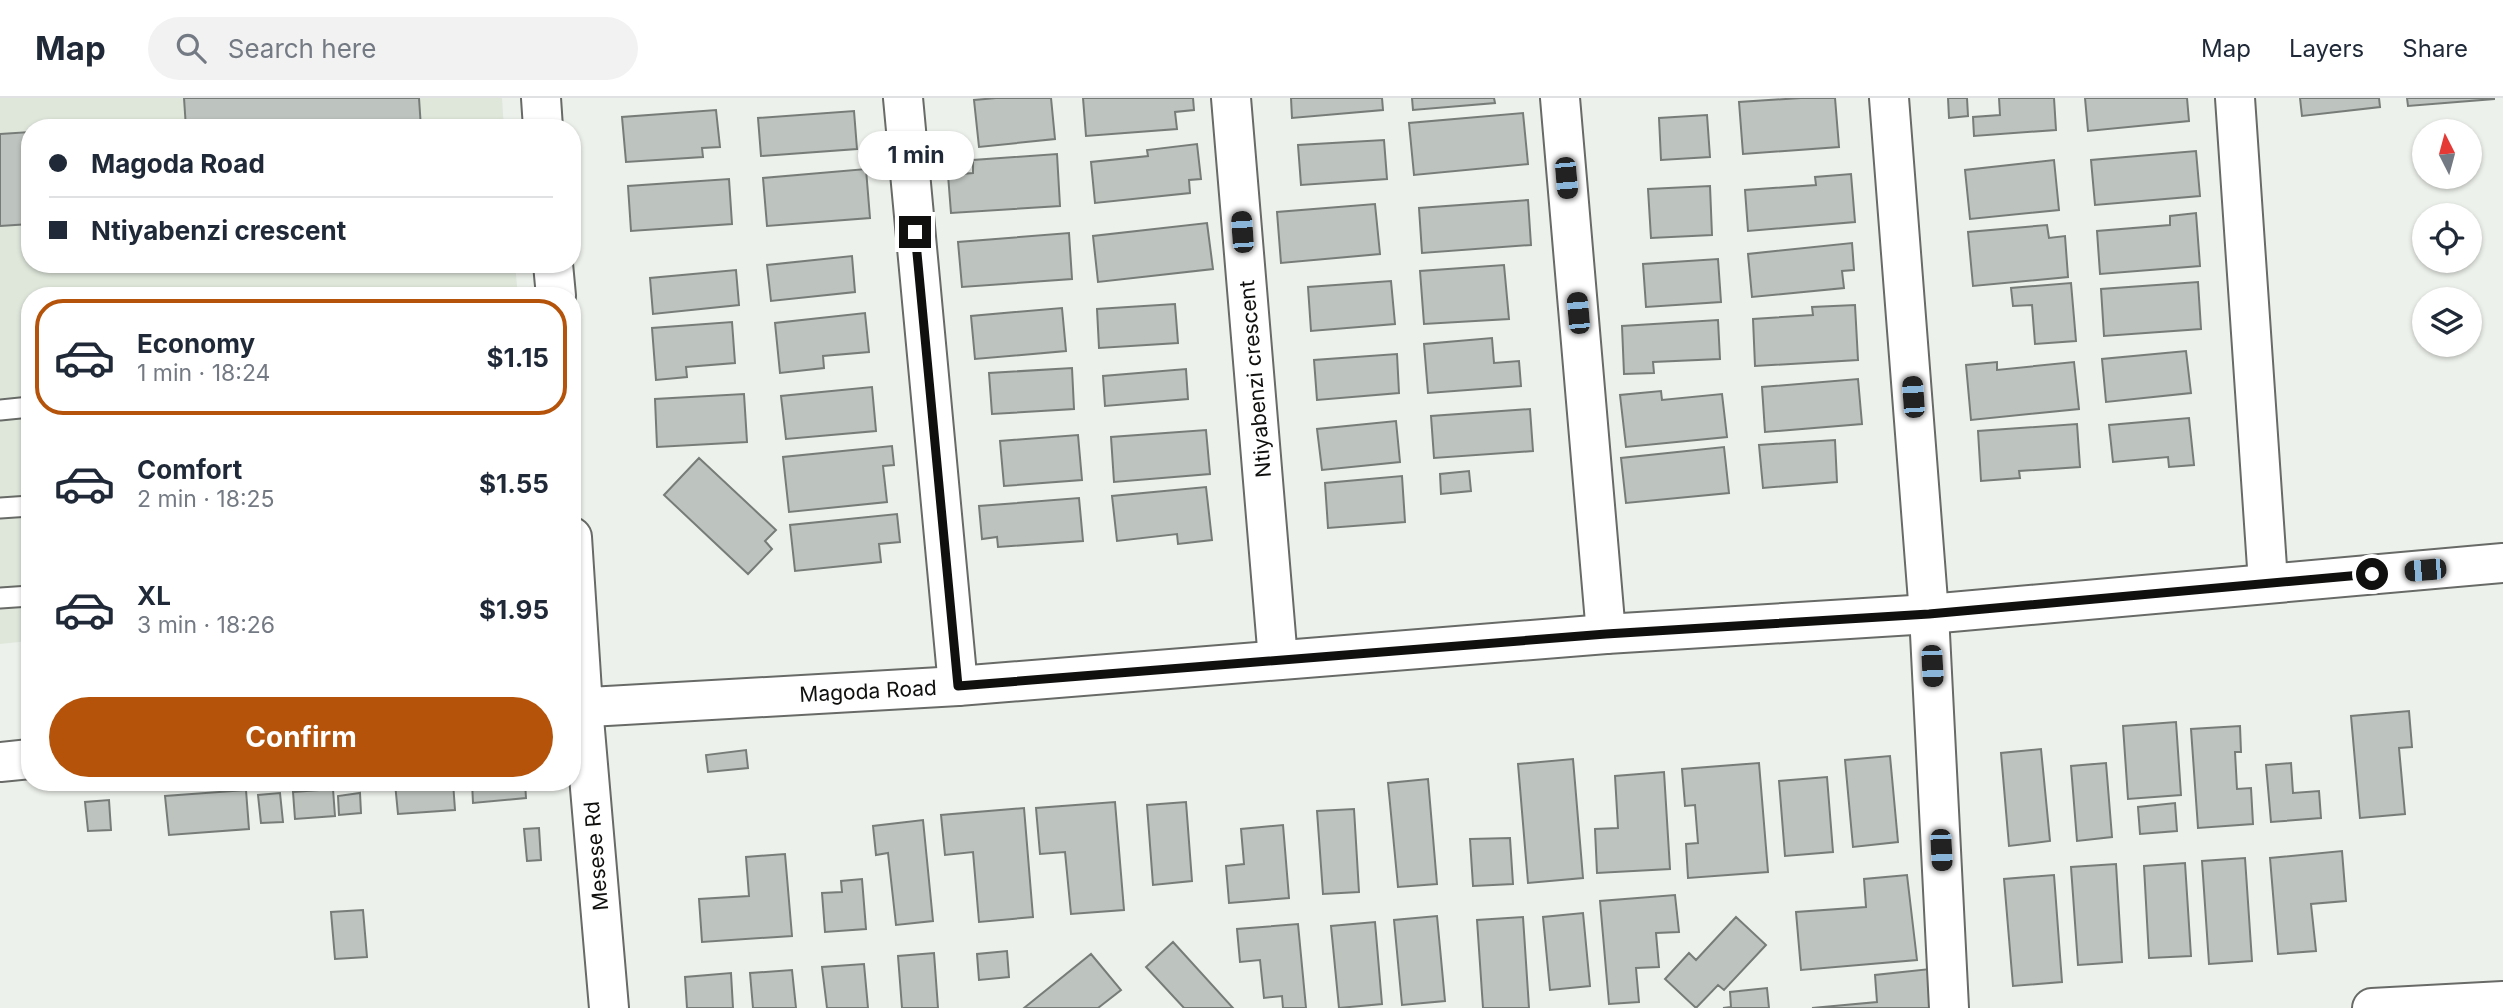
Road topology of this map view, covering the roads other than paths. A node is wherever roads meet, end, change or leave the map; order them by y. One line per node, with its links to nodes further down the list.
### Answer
1 (541, 98): 7 (street)
2 (903, 98): 19 (street)
3 (1231, 98): 18 (street, Ntiyabenzi crescent)
4 (1560, 98): 17 (street)
5 (1889, 98): 16 (street)
6 (2235, 98): 13 (street)
7 (542, 119)
8 (21, 408): 9 (lane)
9 (0, 410)
10 (21, 507): 11 (lane)
11 (0, 508)
12 (2503, 563): 13 (street, Magoda Road)
13 (2268, 582): 16 (street, Magoda Road)
14 (21, 597): 15 (lane)
15 (0, 598)
16 (1929, 614): 17 (street, Magoda Road); 26 (street)
17 (1606, 634): 18 (street, Magoda Road)
18 (1278, 660): 19 (street, Magoda Road)
19 (958, 686): 20 (street, Magoda Road)
20 (581, 708)
21 (581, 737): 25 (street, Mesese Rd)
22 (21, 760): 23 (street)
23 (0, 761)
24 (2503, 1001): 27 (street)
25 (609, 1008)
26 (1949, 1008)
27 (2372, 1008)

